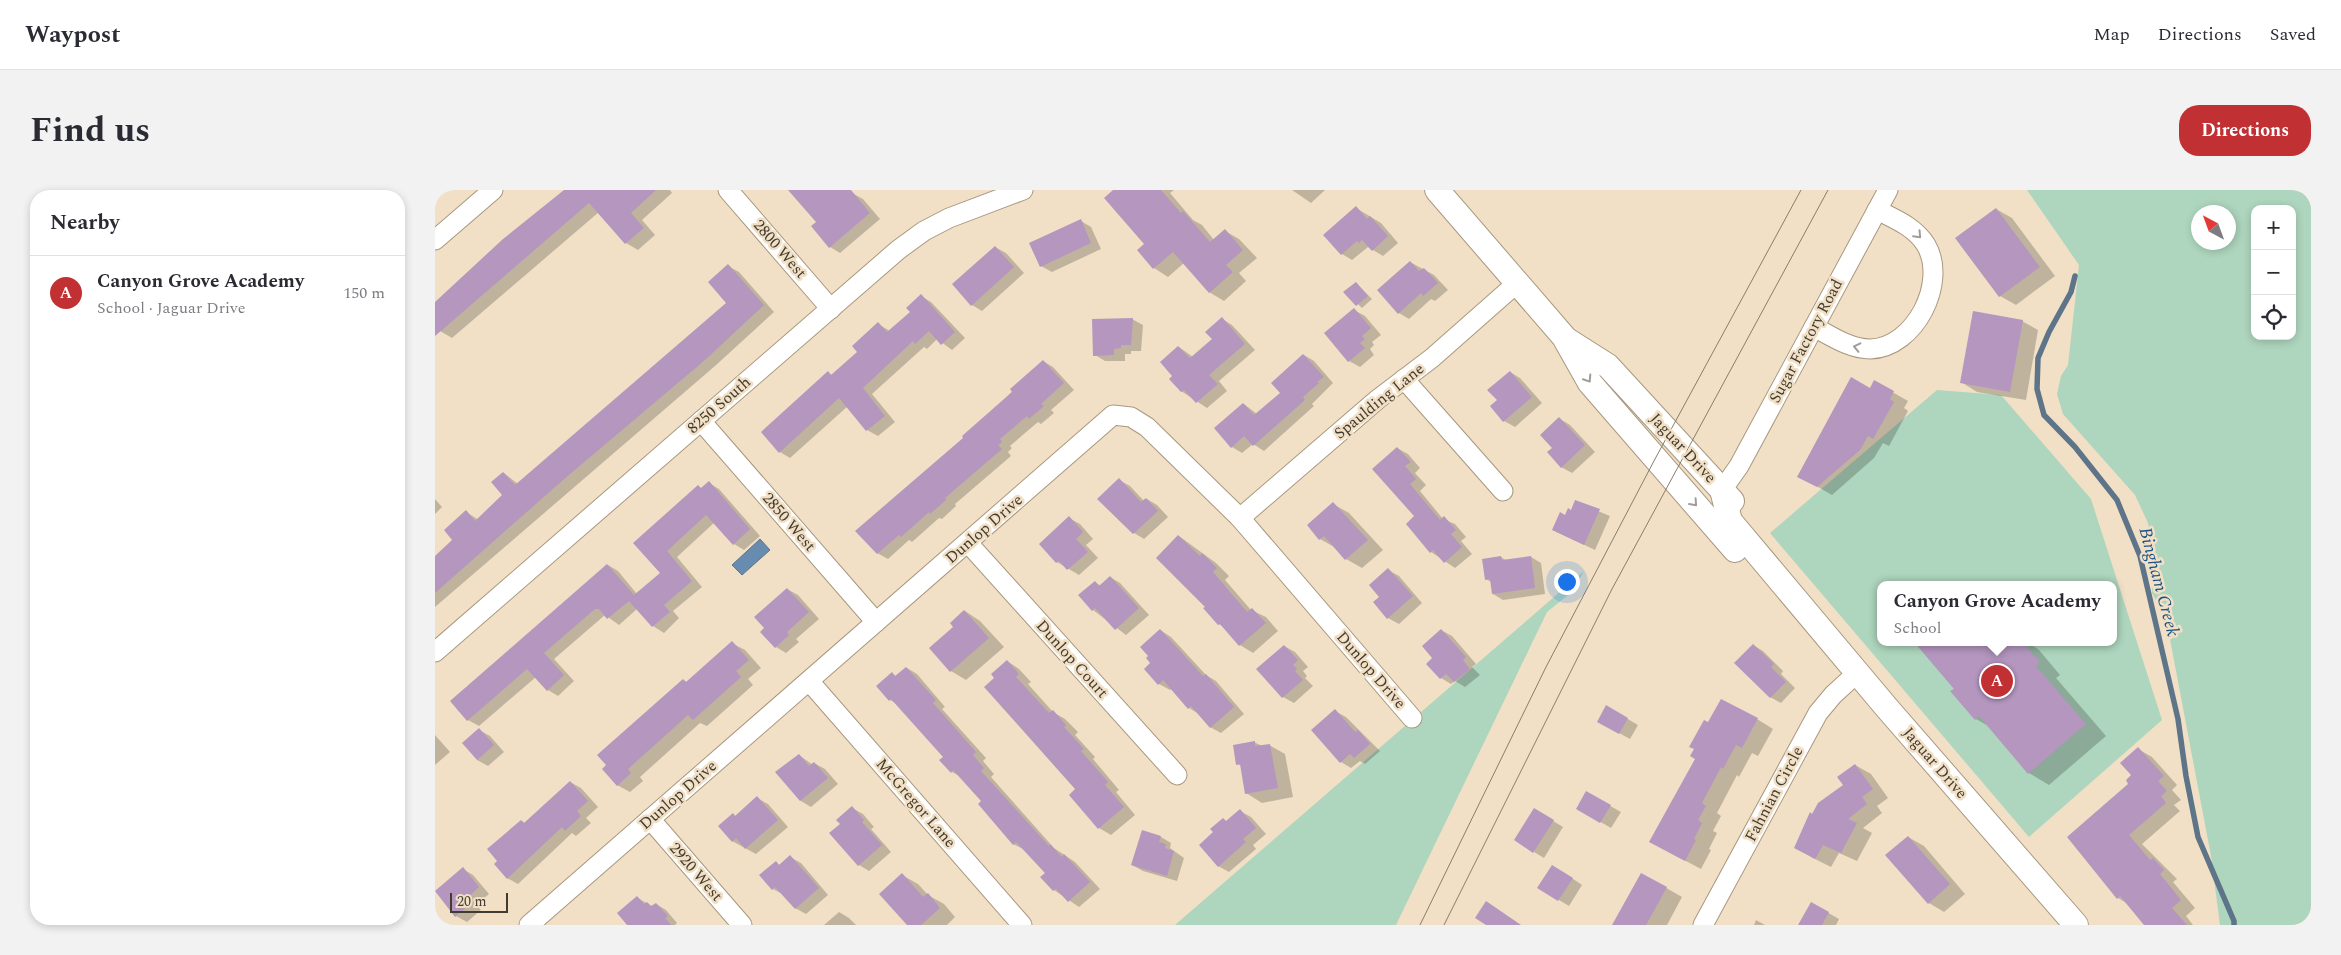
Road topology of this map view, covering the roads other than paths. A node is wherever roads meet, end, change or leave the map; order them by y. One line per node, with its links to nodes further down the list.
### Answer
1 (493, 190): 7 (street)
2 (728, 190): 9 (street, 2800 West)
3 (1023, 190): 9 (street, 8250 South)
4 (1437, 190): 8 (main road, Jaguar Drive)
5 (1888, 190): 6 (street, Sugar Factory Road)
6 (1877, 210): 10 (street, Sugar Factory Road); 10 (street, one-way to 10)
7 (435, 240)
8 (1517, 284): 11 (main road, Jaguar Drive); 12 (street, Spaulding Lane)
9 (831, 309): 13 (street, 8250 South)
10 (1814, 327): 14 (street, Sugar Factory Road)
11 (1564, 337): 14 (main road, Jaguar Drive); 18 (main road, Jaguar Drive, one-way to 18)
12 (1404, 379): 15 (street); 16 (street, Spaulding Lane)
13 (701, 421): 19 (street, 2850 West); 20 (street, 8250 South)
14 (1722, 490): 18 (main road)
15 (1503, 491)
16 (1240, 518): 17 (street, Dunlop Drive); 23 (street, Dunlop Drive)
17 (968, 542): 19 (street, Dunlop Drive); 24 (street, Dunlop Court)
18 (1797, 599): 21 (main road, Jaguar Drive)
19 (876, 622): 22 (street, Dunlop Drive)
20 (435, 652)
21 (1857, 672): 29 (street, Fahnian Circle); 30 (main road, Jaguar Drive)
22 (809, 681): 25 (street, Dunlop Drive); 28 (street, McGregor Lane)
23 (1412, 718)
24 (1177, 775)
25 (650, 819): 26 (street, Dunlop Drive); 27 (street, 2920 West)
26 (529, 925)
27 (742, 925)
28 (1022, 925)
29 (1703, 925)
30 (2076, 925)

